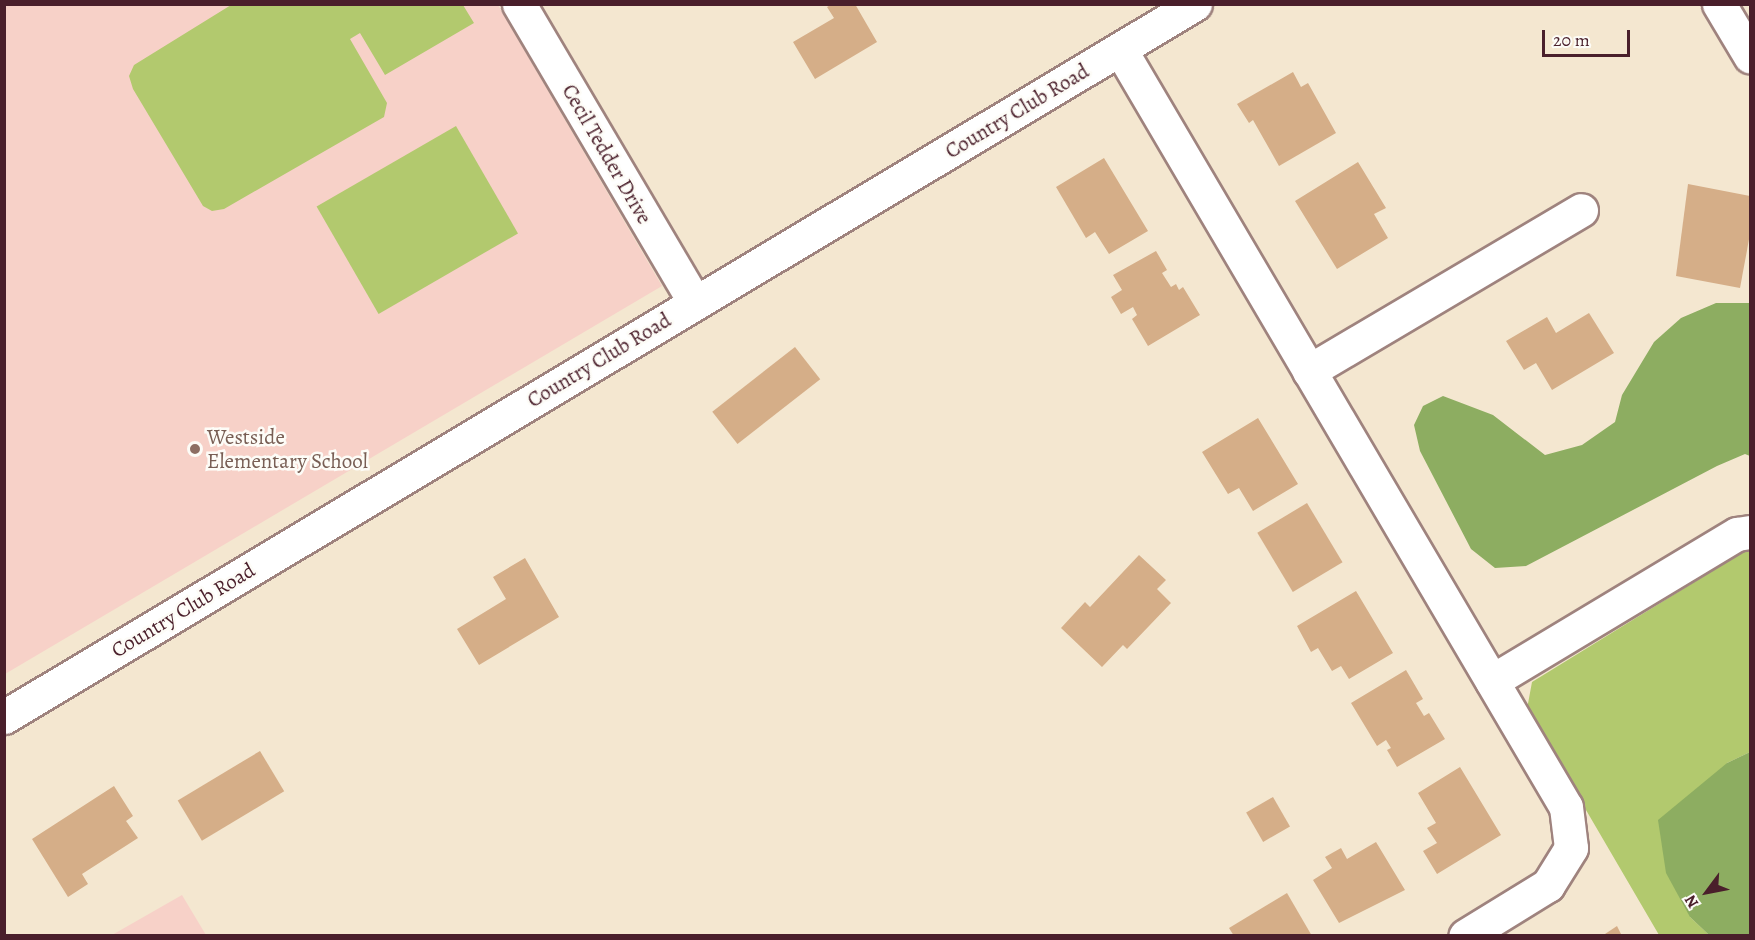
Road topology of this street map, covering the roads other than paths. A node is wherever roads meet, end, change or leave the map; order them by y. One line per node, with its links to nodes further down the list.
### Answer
1 (519, 4): 7 (street, Cecil Tedder Drive)
2 (1195, 4): 4 (street, Country Club Road)
3 (1719, 4): 5 (street)
4 (1120, 49): 7 (street, Country Club Road); 8 (street)
5 (1750, 56)
6 (1581, 210): 8 (street)
7 (695, 303): 11 (street, Country Club Road)
8 (1309, 371): 10 (street)
9 (1750, 532): 10 (street)
10 (1492, 681): 12 (street)
11 (4, 717)
12 (1465, 936)

